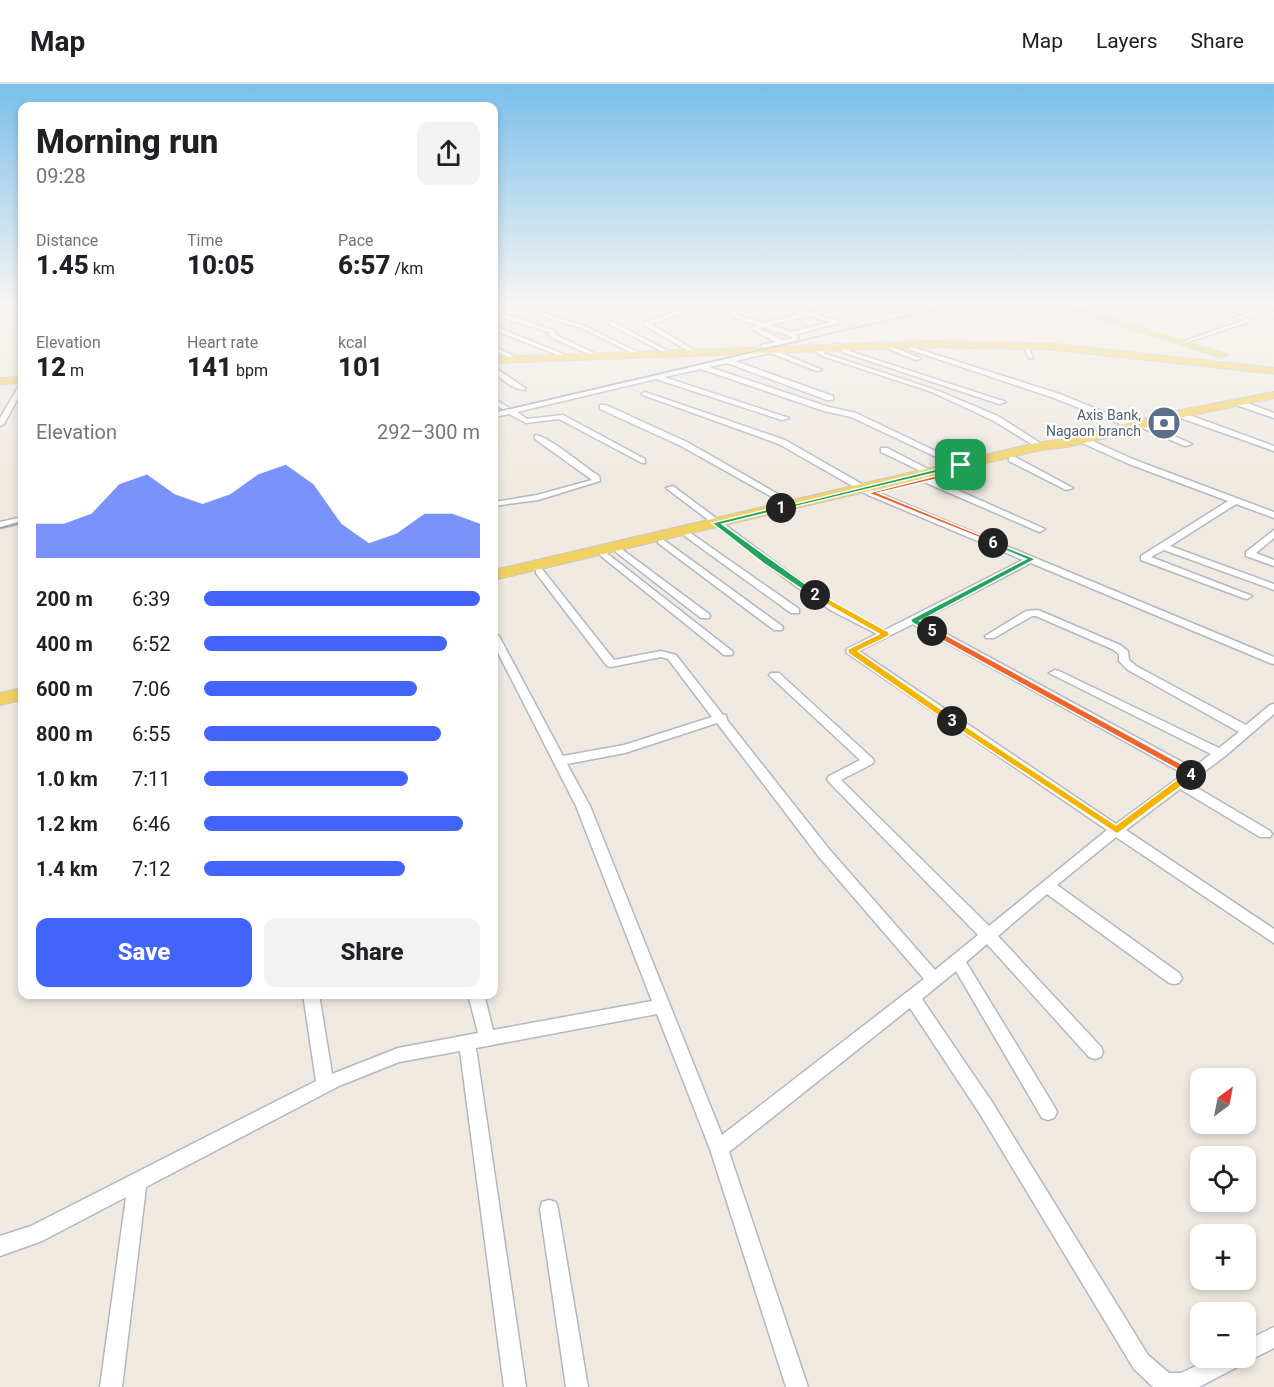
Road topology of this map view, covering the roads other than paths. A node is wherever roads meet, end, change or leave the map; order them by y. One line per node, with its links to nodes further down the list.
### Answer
1 (716, 363): 10 (street)
2 (735, 363): 22 (street)
3 (801, 363): 11 (street)
4 (848, 363): 38 (street)
5 (881, 363): 23 (street)
6 (935, 363): 18 (street)
7 (955, 363): 33 (street)
8 (1206, 363): 12 (main road)
9 (1248, 363): 12 (main road)
10 (700, 367): 14 (street); 43 (street)
11 (819, 370)
12 (1274, 371)
13 (498, 372): 17 (street)
14 (656, 377): 27 (street); 31 (street)
15 (18, 379): 16 (main road)
16 (0, 380)
17 (523, 389)
18 (1020, 392)
19 (18, 393): 32 (street)
20 (645, 394): 47 (street)
21 (1274, 395): 24 (main road)
22 (830, 398)
23 (1002, 402)
24 (1239, 403): 29 (main road); 30 (street)
25 (498, 404): 27 (street)
26 (603, 407): 50 (street)
27 (510, 411): 28 (street); 42 (street)
28 (498, 414)
29 (1180, 415): 33 (main road); 39 (street)
30 (1274, 416)
31 (785, 418)
32 (0, 424)
33 (1140, 426): 35 (main road); 37 (street)
34 (538, 437): 49 (street)
35 (1083, 440): 36 (main road); 48 (street)
36 (1067, 443): 38 (main road); 41 (main road)
37 (1188, 444)
38 (1041, 446): 43 (main road)
39 (1274, 449)
40 (884, 450): 44 (street)
41 (1012, 459): 43 (main road); 46 (street)
42 (642, 461)
43 (965, 467): 44 (main road)
44 (929, 476): 47 (main road); 55 (street)
45 (670, 488): 54 (street)
46 (1069, 488)
47 (868, 491): 50 (main road); 54 (main road); 62 (street)
48 (1236, 500): 51 (street); 59 (street)
49 (498, 503)
50 (793, 505): 54 (main road)
51 (1274, 514)
52 (18, 521): 53 (street)
53 (0, 525)
54 (718, 525): 57 (main road); 65 (main road); 73 (street)
55 (1040, 529)
56 (1274, 533): 63 (street)
57 (689, 535): 58 (main road); 69 (street)
58 (661, 541): 60 (main road); 72 (street)
59 (1162, 546): 67 (street); 68 (street)
60 (620, 551): 61 (main road); 70 (street)
61 (604, 554): 64 (main road); 76 (street)
62 (1032, 559): 71 (street); 77 (street)
63 (1274, 563)
64 (538, 571): 66 (main road); 85 (street)
65 (498, 574)
66 (498, 580)
67 (1274, 588)
68 (1247, 596)
69 (795, 611)
70 (705, 616)
71 (914, 620): 73 (street); 89 (street)
72 (778, 628)
73 (886, 634): 91 (street)
74 (990, 636): 86 (street)
75 (498, 644): 88 (street)
76 (728, 653)
77 (1274, 661)
78 (1055, 673): 87 (street)
79 (775, 675): 94 (street)
80 (18, 686): 81 (main road)
81 (0, 690)
82 (18, 695): 83 (main road)
83 (0, 699)
84 (1274, 708): 86 (street)
85 (722, 718): 88 (street); 98 (street)
86 (1247, 731): 87 (street)
87 (1220, 754): 89 (street)
88 (560, 761): 102 (street)
89 (1193, 773): 90 (street)
90 (1179, 783): 91 (street); 92 (street)
91 (1117, 830): 93 (street); 95 (street)
92 (1265, 834)
93 (1047, 886): 94 (street); 97 (street)
94 (988, 935): 96 (street); 105 (street)
95 (1274, 937)
96 (957, 960): 98 (street); 107 (street)
97 (1174, 978)
98 (934, 980): 99 (street)
99 (912, 998): 108 (street); 114 (street)
100 (312, 999): 106 (street)
101 (478, 999): 103 (street)
102 (663, 1006): 103 (street); 108 (street)
103 (487, 1037): 104 (street)
104 (467, 1041): 106 (street); 116 (street)
105 (1095, 1052)
106 (325, 1085): 109 (street)
107 (1048, 1112)
108 (719, 1149): 118 (street)
109 (137, 1182): 111 (street); 115 (street)
110 (549, 1209): 117 (street)
111 (0, 1246)
112 (1274, 1336): 113 (street)
113 (1256, 1346)
114 (1213, 1368)
115 (111, 1387)
116 (515, 1387)
117 (577, 1387)
118 (796, 1387)

